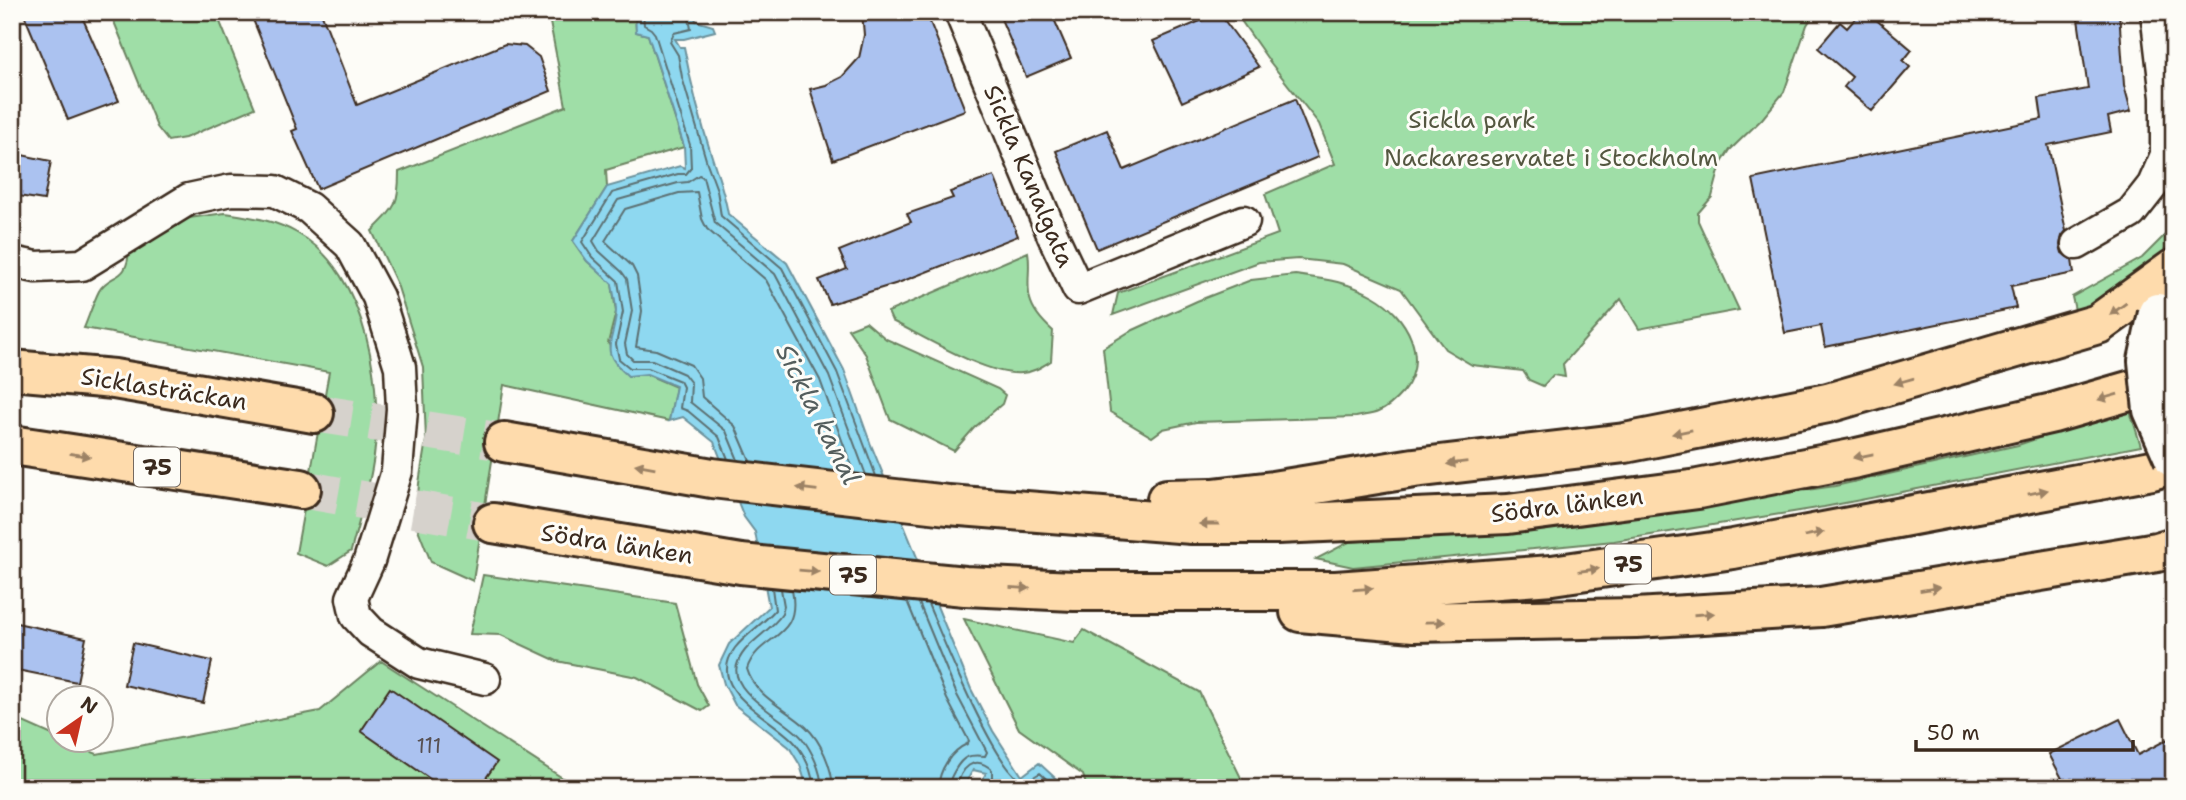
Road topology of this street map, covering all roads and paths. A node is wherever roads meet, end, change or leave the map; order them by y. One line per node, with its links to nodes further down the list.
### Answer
1 (960, 12): 3 (street, Sickla Kanalgata)
2 (2156, 12): 4 (street)
3 (1244, 221)
4 (2077, 244)
5 (12, 262): 21 (street)
6 (2174, 269): 17 (highway, one-way to 17)
7 (2158, 313): 15 (main road, bridge)
8 (12, 358): 11 (highway)
9 (12, 370): 11 (highway, Sicklasträckan)
10 (2174, 378): 17 (highway, Södra länken, one-way to 17)
11 (114, 379): 12 (highway, Sicklasträckan)
12 (314, 413)
13 (504, 442): 17 (highway, one-way to 13)
14 (12, 445): 16 (highway, 75, one-way to 16)
15 (2174, 461): 20 (highway, 75, one-way to 15)
16 (301, 489)
17 (948, 505)
18 (493, 523): 20 (highway, Södra länken / 75, one-way to 20)
19 (2174, 547): 20 (highway, one-way to 19)
20 (1074, 591)
21 (485, 679)

